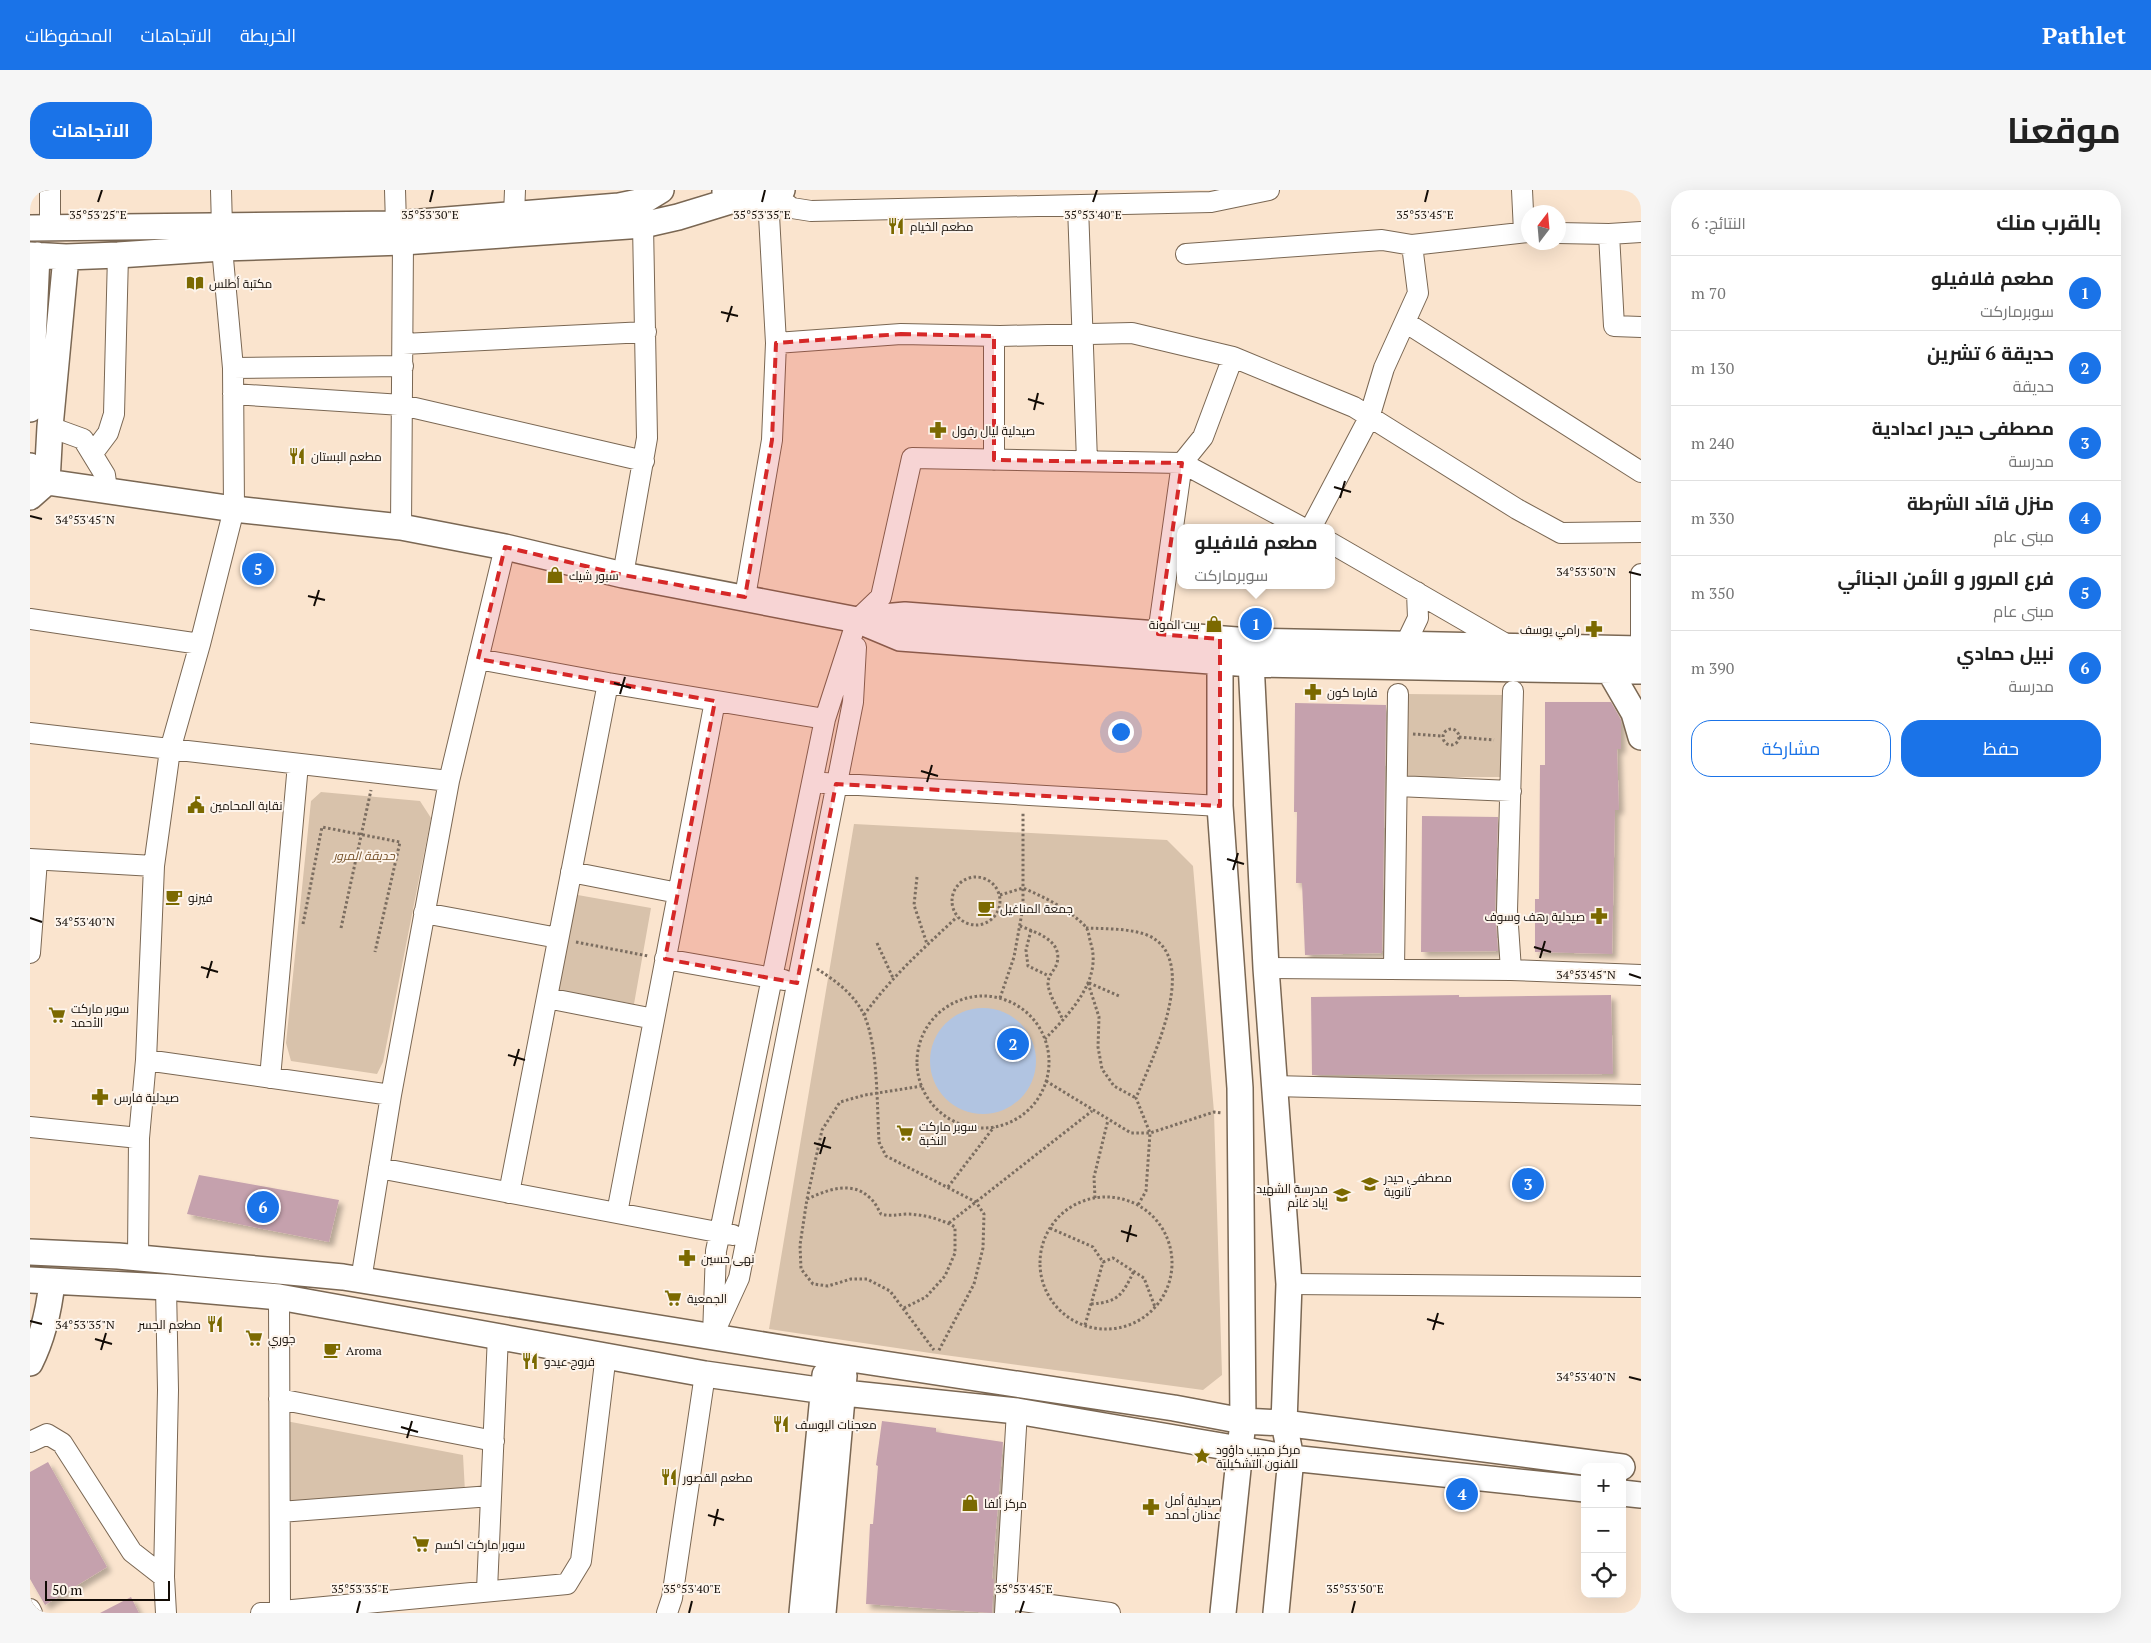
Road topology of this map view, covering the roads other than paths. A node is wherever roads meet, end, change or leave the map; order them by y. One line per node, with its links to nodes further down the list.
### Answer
1 (50, 190): 14 (street)
2 (221, 190): 20 (street)
3 (395, 190): 16 (street)
4 (515, 190): 12 (street)
5 (1269, 190): 11 (street)
6 (1522, 190): 10 (street)
7 (649, 194): 12 (main road)
8 (732, 194): 9 (main road); 13 (main road)
9 (775, 194): 11 (street); 31 (street)
10 (1523, 205)
11 (1078, 206): 29 (street)
12 (514, 215): 16 (main road)
13 (643, 225): 16 (main road); 28 (street)
14 (40, 228): 20 (main road)
15 (1641, 232): 19 (street)
16 (400, 233): 20 (main road); 32 (street)
17 (1521, 233): 21 (street)
18 (1566, 233): 19 (street)
19 (1609, 234): 27 (street)
20 (222, 238): 24 (main road); 35 (street)
21 (1412, 245): 22 (street); 26 (street)
22 (1186, 254)
23 (33, 255): 25 (main road); 38 (main road)
24 (118, 255): 25 (main road); 41 (street)
25 (66, 257): 40 (main road)
26 (1405, 322): 39 (street); 46 (street)
27 (1641, 327)
28 (646, 332): 32 (street); 43 (street)
29 (1082, 334): 30 (street); 33 (street); 44 (street)
30 (994, 336): 31 (street); 42 (street)
31 (776, 343): 59 (street)
32 (403, 344): 34 (street)
33 (1233, 357): 39 (street); 45 (street)
34 (403, 366): 35 (street); 37 (street)
35 (233, 368): 36 (street)
36 (233, 394): 37 (street); 49 (street)
37 (402, 404): 43 (street); 52 (street)
38 (30, 409)
39 (1369, 418): 51 (street); 53 (street)
40 (50, 427): 41 (street); 47 (main road)
41 (93, 453): 48 (street)
42 (994, 460): 44 (street); 61 (street)
43 (644, 461): 57 (street)
44 (1087, 461): 45 (street)
45 (1182, 463): 50 (street); 62 (street)
46 (1641, 472)
47 (36, 481): 48 (main road)
48 (107, 490): 49 (main road)
49 (234, 510): 52 (main road); 63 (street)
50 (1296, 524)
51 (1313, 524)
52 (402, 527): 55 (main road)
53 (1641, 532)
54 (1335, 545): 58 (street)
55 (505, 547): 57 (main road); 69 (street)
56 (1641, 574): 68 (street)
57 (623, 575): 59 (main road)
58 (1417, 592): 64 (street); 65 (street)
59 (745, 597): 61 (main road)
60 (30, 618): 63 (street)
61 (857, 620): 62 (main road); 66 (main road); 75 (street); 82 (street)
62 (1158, 634): 66 (main road)
63 (200, 644): 78 (street)
64 (1405, 644): 65 (main road); 67 (main road)
65 (1511, 647): 68 (main road)
66 (1220, 651): 67 (main road); 86 (main road)
67 (1250, 652): 70 (main road); 85 (main road)
68 (1641, 658): 70 (main road)
69 (478, 659): 71 (street); 80 (street)
70 (1609, 670): 77 (main road)
71 (608, 684): 74 (street); 89 (street)
72 (1513, 691): 84 (street)
73 (1398, 694): 83 (street)
74 (715, 701): 75 (street); 90 (street)
75 (826, 719): 81 (street)
76 (30, 733): 78 (street)
77 (1641, 737)
78 (170, 750): 79 (street); 88 (street)
79 (298, 764): 80 (street); 104 (street)
80 (449, 781): 91 (street)
81 (812, 783): 82 (street); 99 (street)
82 (836, 784): 86 (street); 100 (street)
83 (1397, 786): 84 (street); 96 (street)
84 (1511, 791): 97 (street)
85 (1257, 804): 86 (main road); 95 (main road)
86 (1220, 806): 106 (main road)
87 (33, 859): 88 (street); 93 (street)
88 (154, 866): 103 (street)
89 (571, 872): 90 (street); 92 (street)
90 (678, 892): 94 (street)
91 (424, 913): 92 (street); 107 (street)
92 (558, 938): 101 (street)
93 (30, 953)
94 (665, 960): 99 (street); 102 (street)
95 (1266, 968): 96 (street); 105 (main road)
96 (1394, 968): 97 (street)
97 (1511, 970): 98 (street)
98 (1641, 975)
99 (772, 979): 100 (street); 114 (street)
100 (797, 983): 115 (street)
101 (547, 998): 102 (street); 112 (street)
102 (654, 1019): 113 (street)
103 (146, 1060): 104 (street); 110 (street)
104 (270, 1078): 107 (street)
105 (1273, 1086): 106 (main road); 108 (street); 120 (main road)
106 (1240, 1088): 133 (main road)
107 (391, 1095): 111 (street)
108 (1641, 1095)
109 (30, 1127): 110 (street)
110 (139, 1138): 117 (street)
111 (379, 1168): 112 (street); 118 (street)
112 (509, 1193): 113 (street)
113 (617, 1213): 114 (street)
114 (720, 1233): 115 (street); 125 (street)
115 (747, 1237): 125 (street)
116 (30, 1252): 117 (main road)
117 (138, 1258): 118 (main road)
118 (361, 1280): 125 (main road)
119 (41, 1281): 121 (main road); 128 (main road)
120 (1289, 1284): 122 (street); 134 (main road)
121 (166, 1286): 123 (main road); 147 (street)
122 (1641, 1287)
123 (279, 1297): 124 (main road); 131 (street)
124 (498, 1336): 126 (main road); 135 (street)
125 (713, 1336): 127 (main road); 129 (main road)
126 (606, 1354): 129 (main road); 148 (street)
127 (835, 1357): 130 (main road); 133 (main road)
128 (30, 1363)
129 (705, 1374): 130 (main road); 155 (street)
130 (834, 1392): 132 (main road); 156 (main road); 157 (main road)
131 (279, 1398): 135 (street); 146 (street)
132 (1016, 1411): 137 (main road); 149 (street)
133 (1243, 1421): 134 (main road); 137 (main road)
134 (1284, 1423): 138 (main road); 139 (main road)
135 (494, 1441): 145 (street)
136 (30, 1442): 147 (street)
137 (1241, 1448): 138 (main road); 159 (main road)
138 (1291, 1458): 142 (main road); 160 (main road)
139 (1591, 1463)
140 (1626, 1467): 141 (main road)
141 (1641, 1469)
142 (1581, 1489)
143 (1626, 1493): 144 (main road)
144 (1641, 1495)
145 (491, 1496): 146 (street); 148 (street)
146 (280, 1512): 152 (street)
147 (164, 1577): 154 (street)
148 (487, 1590): 150 (street)
149 (1006, 1606): 158 (street)
150 (392, 1607): 152 (street)
151 (30, 1609): 153 (street)
152 (270, 1612)
153 (32, 1613)
154 (166, 1613)
155 (667, 1613)
156 (802, 1613)
157 (823, 1613)
158 (1110, 1613)
159 (1223, 1613)
160 (1276, 1613)

